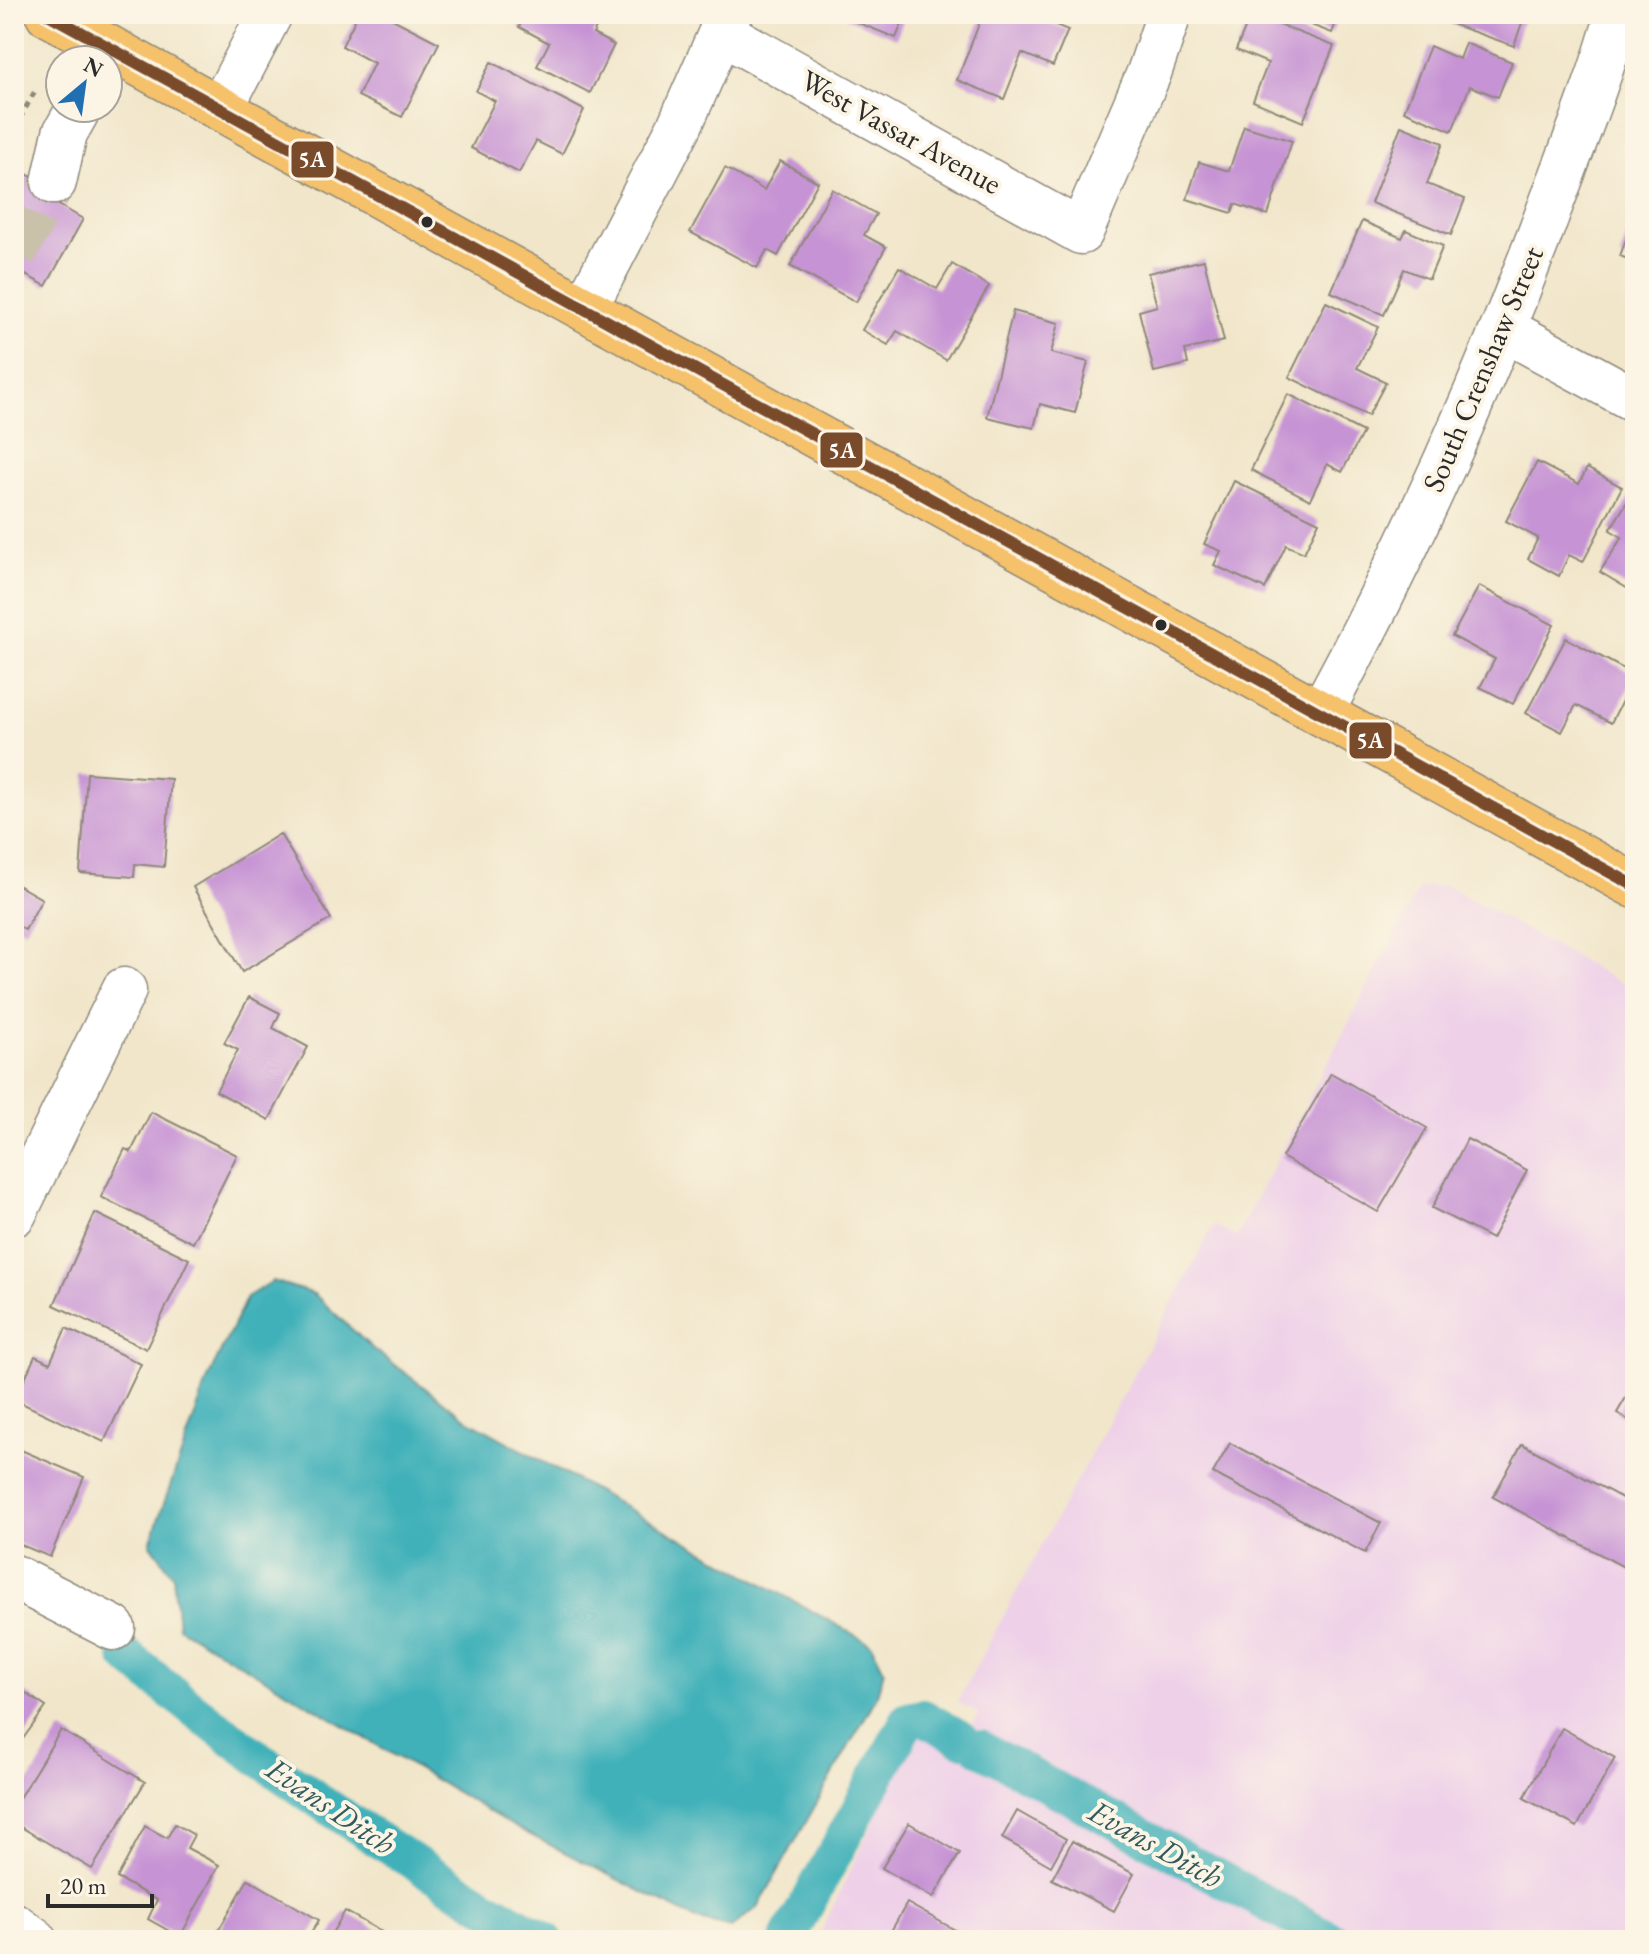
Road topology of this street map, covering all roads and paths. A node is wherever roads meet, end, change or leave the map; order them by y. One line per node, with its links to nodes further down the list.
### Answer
1 (48, 14): 6 (main road)
2 (270, 14): 9 (street)
3 (1169, 14): 5 (street, West Vassar Avenue)
4 (1618, 14): 13 (street, South Crenshaw Street)
5 (725, 23): 12 (street)
6 (93, 44)
7 (124, 62): 9 (main road)
8 (35, 91): 11 (path)
9 (221, 108): 12 (main road)
10 (69, 124): 11 (street)
11 (31, 160)
12 (585, 308): 15 (main road)
13 (1504, 329): 14 (street); 15 (street, South Crenshaw Street)
14 (1635, 400)
15 (1321, 713): 16 (main road)
16 (1635, 886)
17 (124, 990): 18 (street)
18 (14, 1214)
19 (14, 1577): 20 (street)
20 (113, 1628)
21 (14, 1925): 22 (street)
22 (35, 1940)

